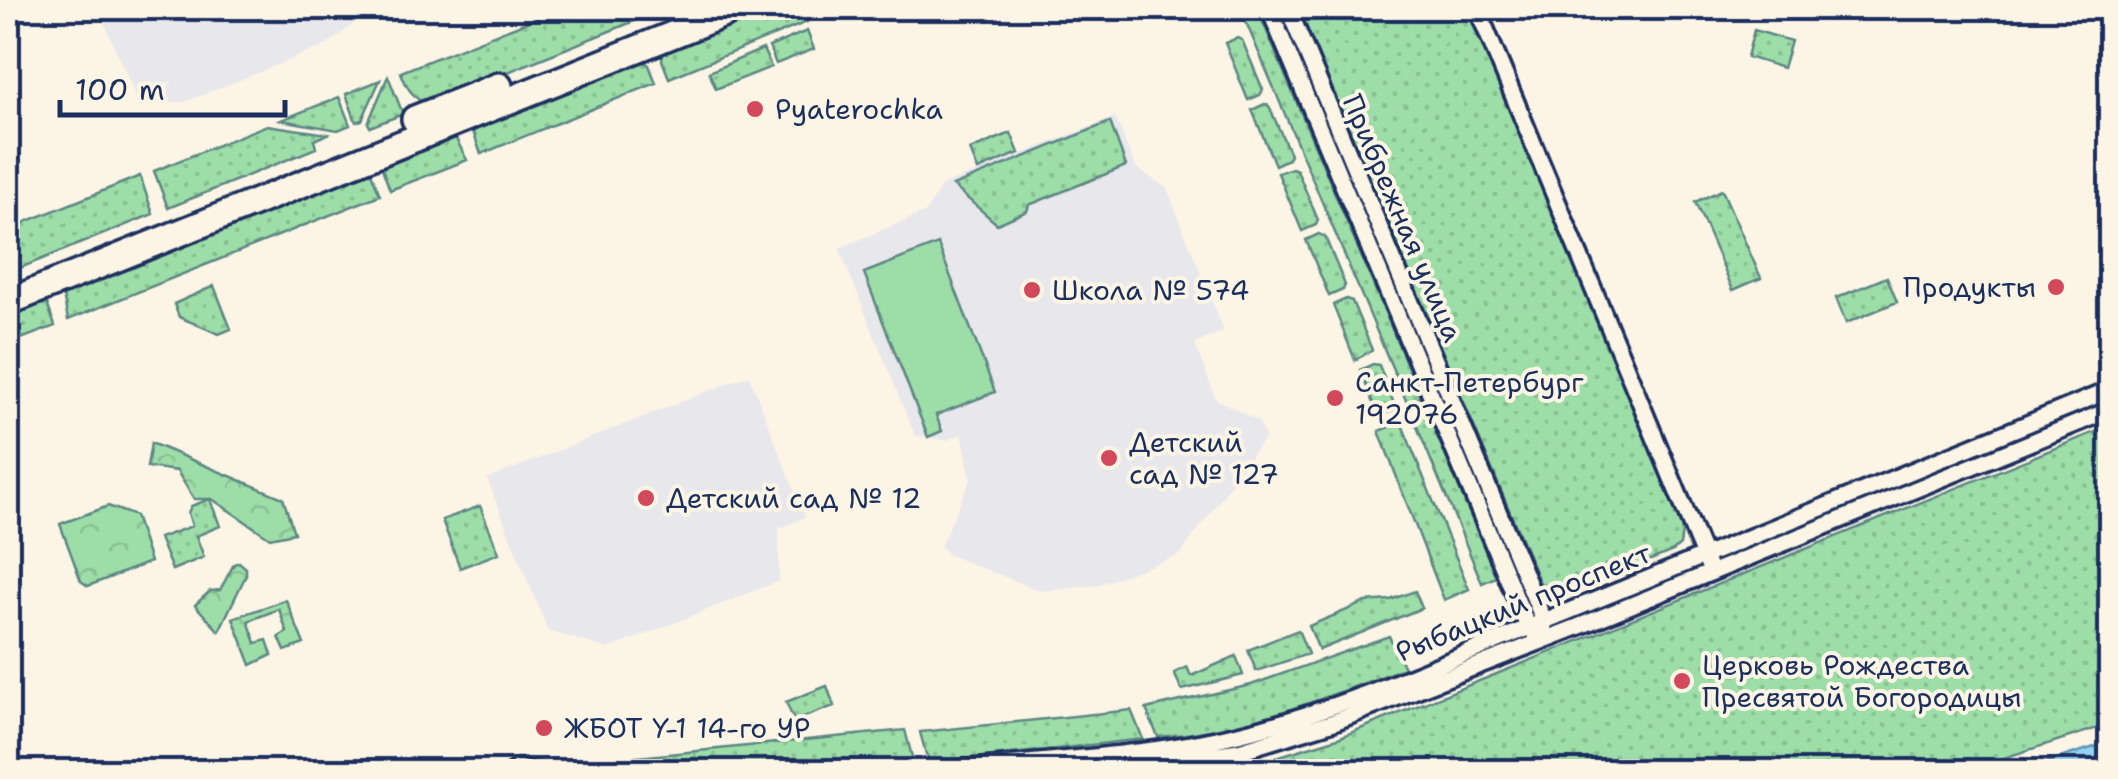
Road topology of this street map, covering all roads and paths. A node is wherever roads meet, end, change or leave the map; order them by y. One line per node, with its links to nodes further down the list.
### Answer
1 (694, 8): 6 (main road)
2 (739, 8): 7 (main road)
3 (1269, 8): 13 (street, Прибрежная улица)
4 (1288, 8): 12 (street, Прибрежная улица)
5 (1476, 8): 10 (street)
6 (8, 283)
7 (8, 302)
8 (2110, 390): 10 (street, Рыбацкий проспект)
9 (2110, 410): 11 (street, Рыбацкий проспект)
10 (1704, 556): 11 (street); 12 (street, Рыбацкий проспект)
11 (1711, 573): 14 (street, Рыбацкий проспект)
12 (1544, 621): 13 (street, Рыбацкий проспект); 14 (street, Прибрежная улица)
13 (1528, 627): 14 (street, Прибрежная улица); 17 (street, Рыбацкий проспект)
14 (1543, 640): 18 (street, Рыбацкий проспект)
15 (511, 772): 16 (street)
16 (536, 772)
17 (930, 772)
18 (1090, 772)

